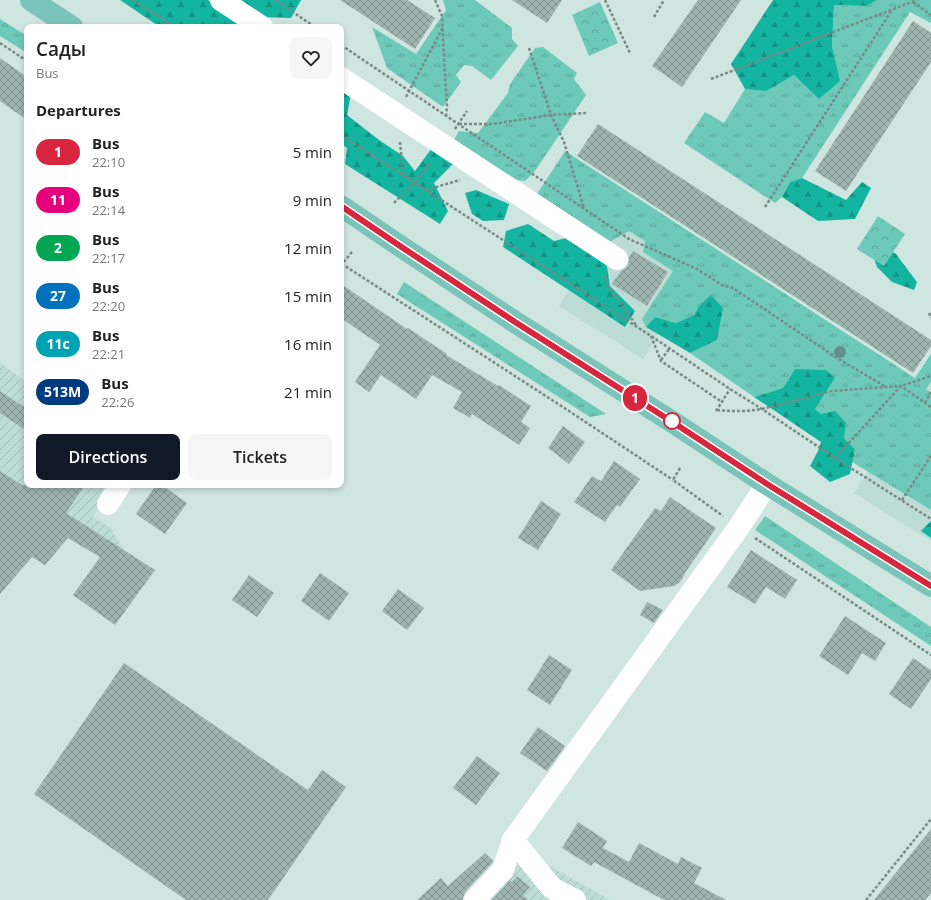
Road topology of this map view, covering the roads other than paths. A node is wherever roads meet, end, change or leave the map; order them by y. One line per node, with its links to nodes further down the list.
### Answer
1 (31, 0): 3 (main road)
2 (221, 0): 4 (street)
3 (67, 24)
4 (257, 24)
5 (344, 80): 7 (street)
6 (344, 208): 8 (main road)
7 (617, 259)
8 (767, 484): 11 (main road); 12 (street)
9 (118, 488): 10 (street)
10 (108, 504)
11 (931, 586)
12 (513, 840): 13 (street); 14 (street)
13 (475, 900)
14 (576, 900)

